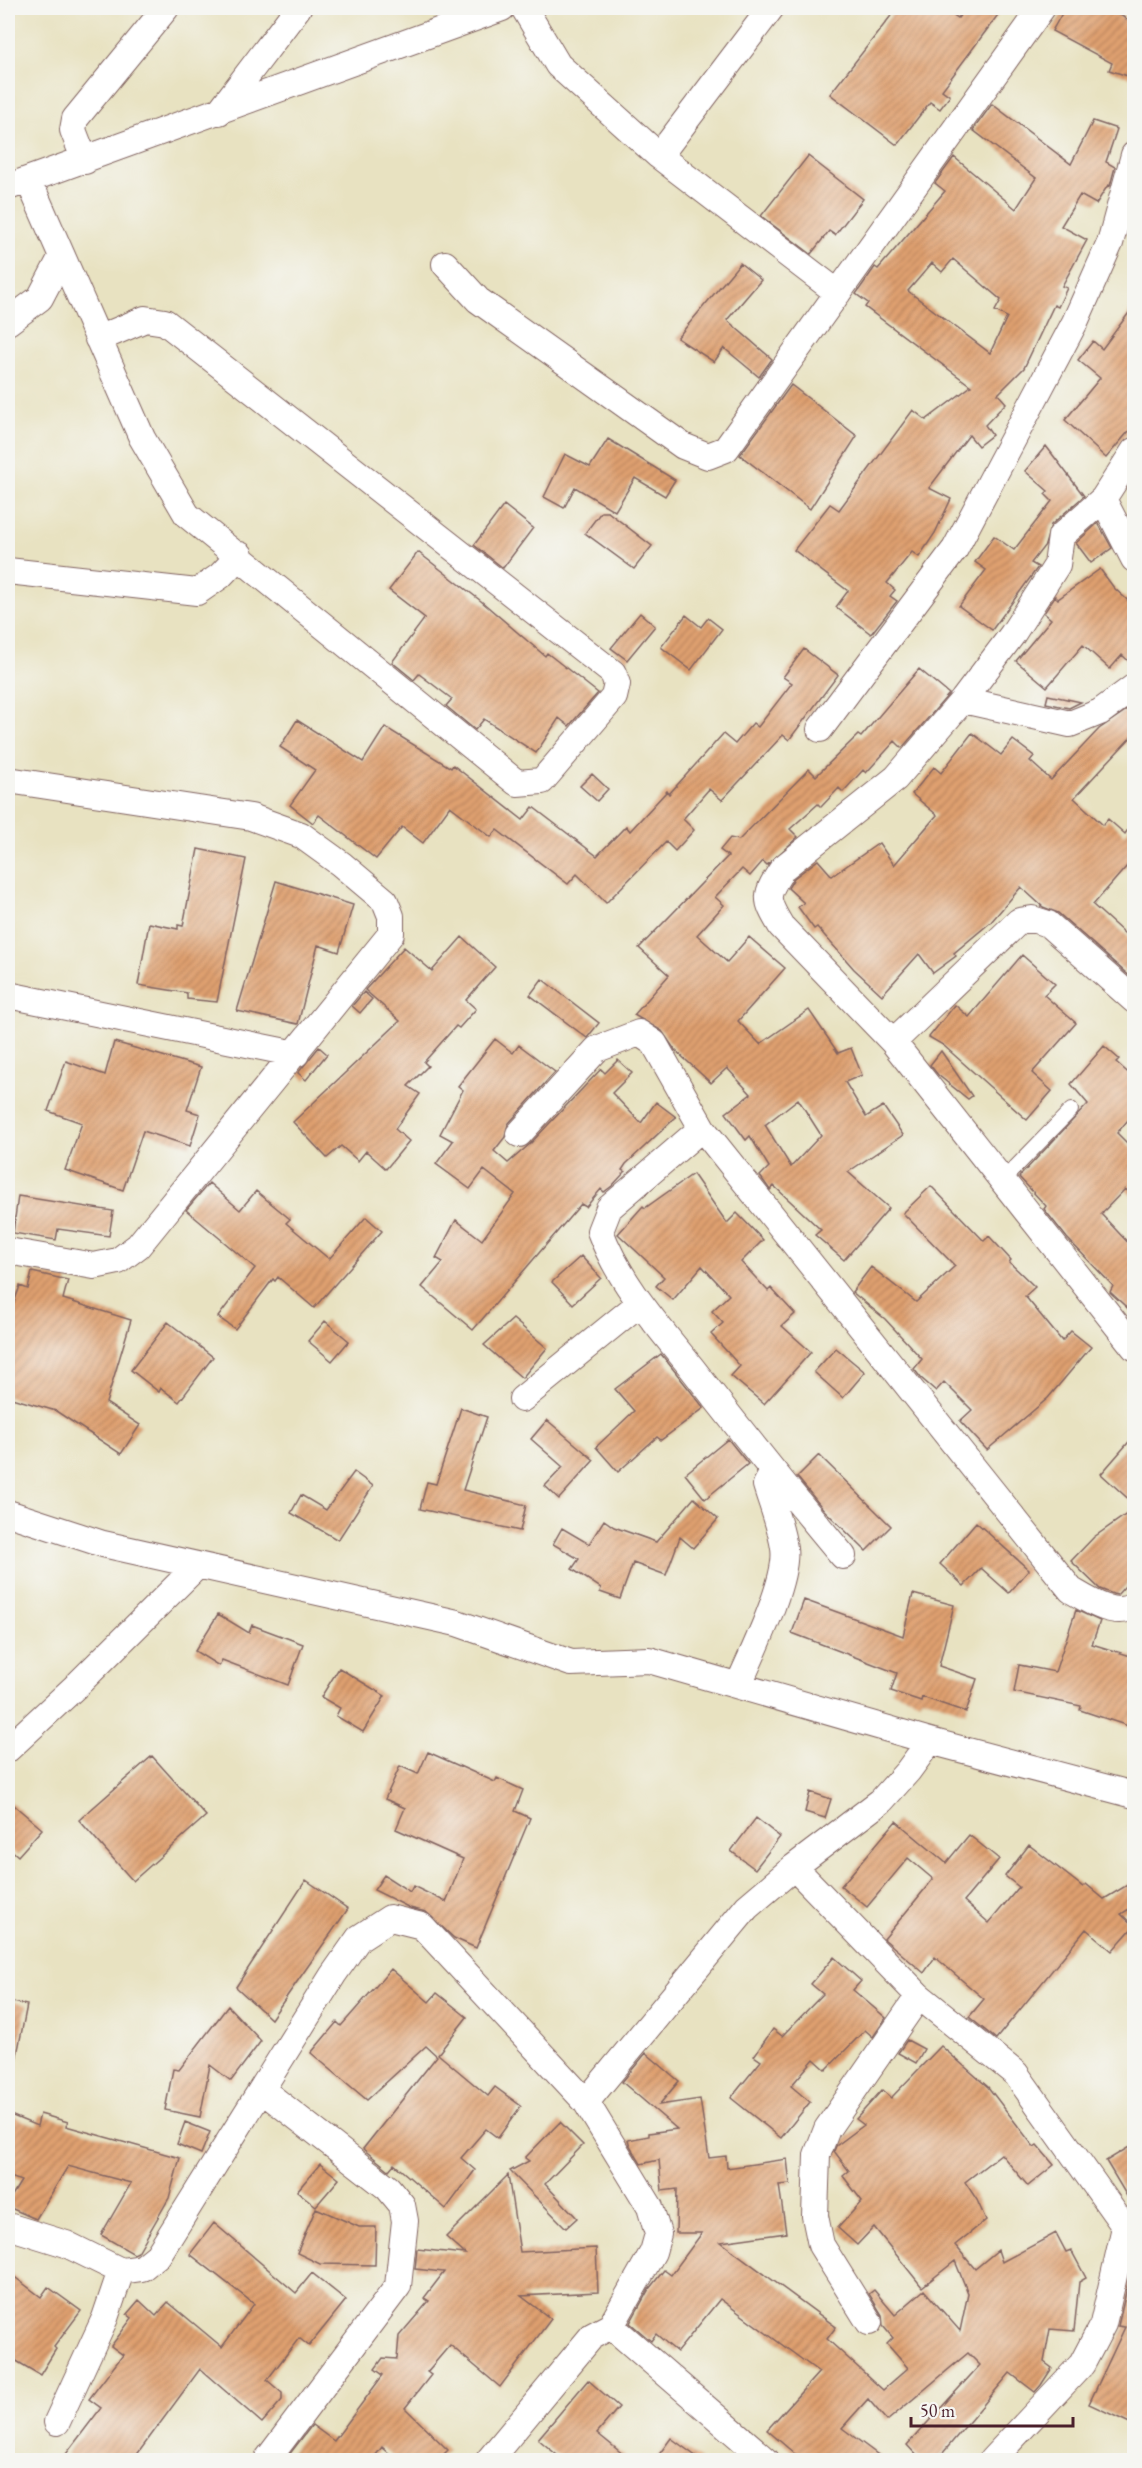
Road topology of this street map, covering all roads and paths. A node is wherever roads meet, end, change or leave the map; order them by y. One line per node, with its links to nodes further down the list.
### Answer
1 (166, 8): 11 (street)
2 (298, 8): 8 (street)
3 (502, 8): 7 (street)
4 (524, 8): 10 (street)
5 (771, 8): 10 (street)
6 (1042, 8): 15 (street)
7 (457, 14): 8 (street)
8 (219, 112): 11 (street)
9 (1134, 155): 27 (street)
10 (658, 156): 15 (street)
11 (85, 161): 12 (street)
12 (18, 184): 13 (street)
13 (62, 256): 16 (street); 17 (street)
14 (445, 264): 15 (street)
15 (838, 293)
16 (40, 298): 17 (street); 18 (street)
17 (85, 308): 19 (street)
18 (8, 322)
19 (98, 339): 22 (street); 22 (street)
20 (1134, 451): 21 (street)
21 (1103, 499): 23 (street); 26 (street)
22 (240, 555): 24 (street)
23 (1134, 559)
24 (8, 571)
25 (1134, 687): 26 (street)
26 (963, 700): 31 (street)
27 (820, 729)
28 (8, 780): 32 (street)
29 (8, 995): 32 (street)
30 (1134, 1000): 31 (street)
31 (893, 1042): 36 (street)
32 (296, 1054): 37 (street)
33 (1071, 1110): 36 (lane)
34 (702, 1128): 35 (street); 38 (street); 45 (street)
35 (519, 1134)
36 (1003, 1180): 39 (street)
37 (8, 1251)
38 (640, 1303): 40 (street); 41 (street)
39 (1134, 1347)
40 (522, 1399)
41 (773, 1472): 43 (street); 46 (street)
42 (8, 1513): 44 (street)
43 (843, 1556)
44 (197, 1566): 46 (street); 48 (street)
45 (1134, 1606)
46 (739, 1684): 47 (street)
47 (930, 1741): 49 (street); 50 (street)
48 (8, 1749)
49 (1134, 1795)
50 (794, 1867): 51 (street); 53 (street)
51 (919, 1996): 55 (street); 57 (street)
52 (262, 2090): 53 (street); 56 (street); 60 (street)
53 (586, 2102): 58 (street)
54 (8, 2226): 56 (street)
55 (1130, 2226): 63 (street)
56 (121, 2271): 59 (street)
57 (869, 2322)
58 (611, 2326): 61 (street); 62 (street)
59 (57, 2422)
60 (267, 2460)
61 (489, 2460)
62 (766, 2460)
63 (992, 2460)

